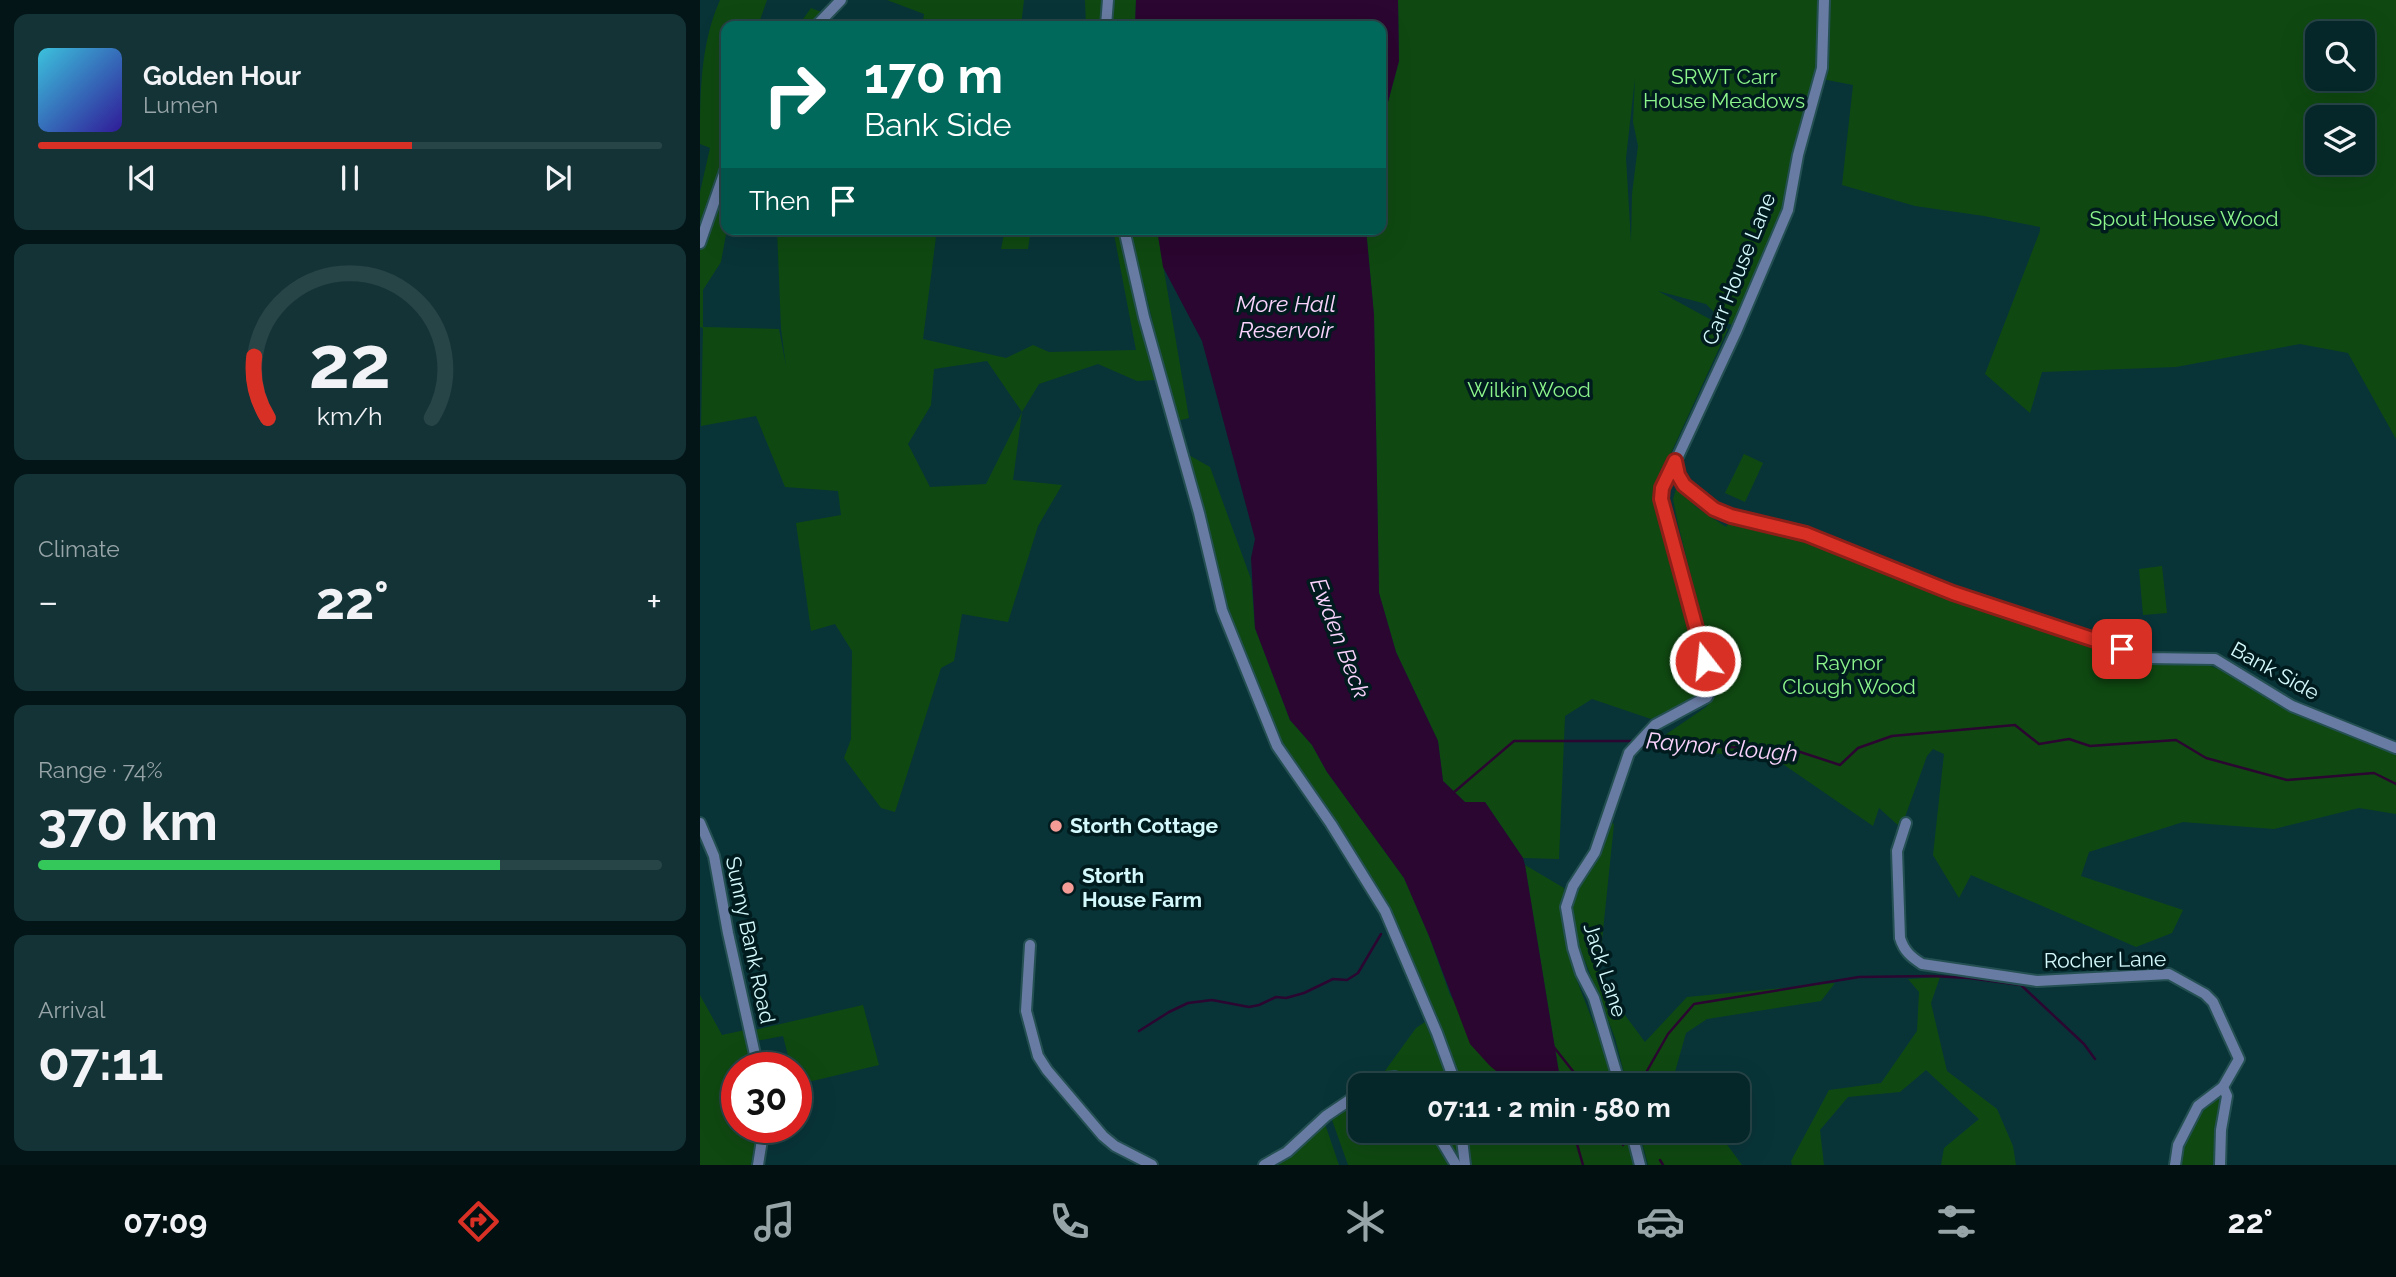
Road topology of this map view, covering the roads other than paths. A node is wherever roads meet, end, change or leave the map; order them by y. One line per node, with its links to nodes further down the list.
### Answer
1 (841, 0): 4 (street)
2 (1108, 0): 5 (street)
3 (1824, 0): 9 (street, Carr House Lane)
4 (821, 21)
5 (1106, 21)
6 (721, 182): 8 (street)
7 (1125, 235): 16 (street)
8 (700, 243)
9 (1675, 461): 10 (street, Carr House Lane); 11 (street, Bank Side)
10 (1633, 748): 17 (street, Jack Lane)
11 (2396, 748)
12 (700, 823): 15 (street, Sunny Bank Road)
13 (1906, 823): 18 (street, Rocher Lane)
14 (1030, 945): 25 (street)
15 (754, 1052)
16 (1452, 1073)
17 (1617, 1073)
18 (2223, 1087): 30 (street); 31 (street)
19 (1348, 1101): 26 (street)
20 (761, 1143): 24 (street)
21 (1443, 1143): 27 (street)
22 (1462, 1143): 28 (street)
23 (1635, 1143): 29 (street)
24 (758, 1165)
25 (1152, 1165)
26 (1264, 1165)
27 (1456, 1165)
28 (1465, 1165)
29 (1640, 1165)
30 (2175, 1165)
31 (2220, 1165)

